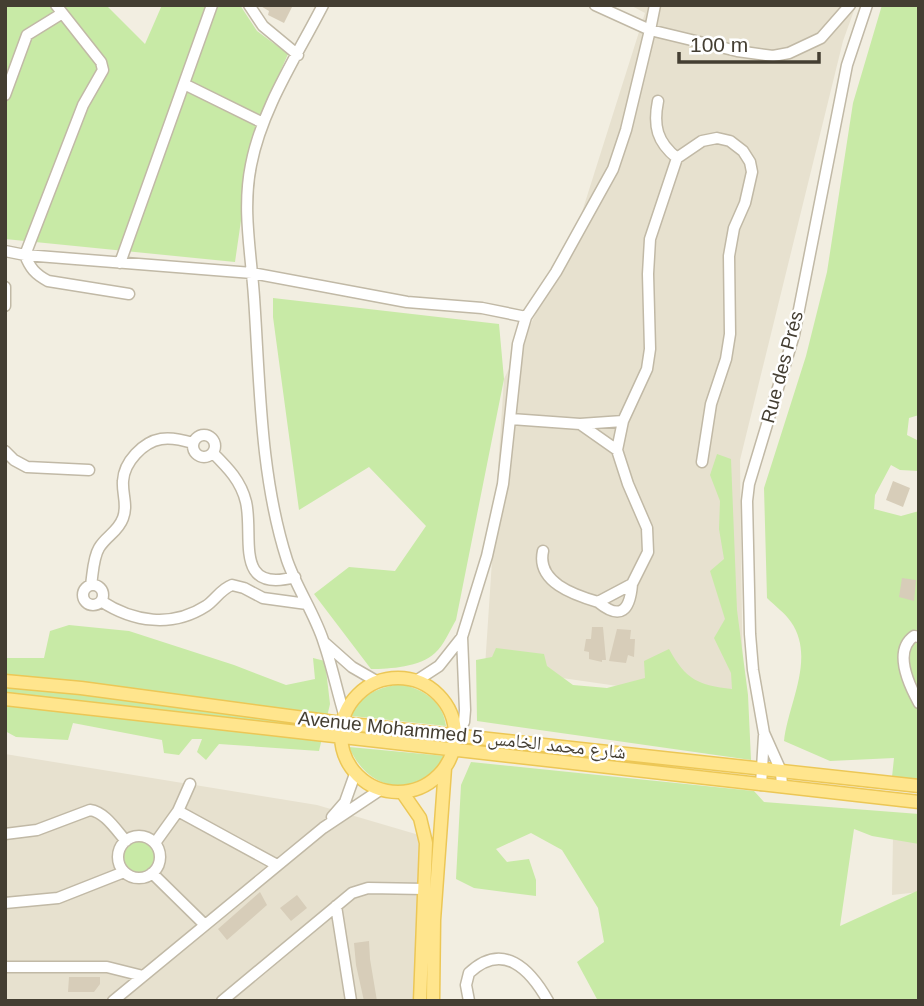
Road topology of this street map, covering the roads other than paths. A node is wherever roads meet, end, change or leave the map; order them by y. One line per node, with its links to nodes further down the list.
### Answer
1 (212, 5): 11 (street)
2 (323, 5): 10 (street)
3 (595, 5): 9 (street)
4 (655, 5): 9 (street)
5 (850, 5): 9 (street)
6 (867, 5): 51 (street, Rue des Prés)
7 (255, 8): 10 (street)
8 (59, 10): 12 (street); 17 (street)
9 (650, 30): 23 (street)
10 (298, 55): 14 (street)
11 (184, 84): 14 (street); 18 (street)
12 (5, 95)
13 (658, 101): 15 (street)
14 (263, 123): 19 (street)
15 (677, 158): 25 (street); 31 (street)
16 (5, 251): 17 (street)
17 (25, 255): 18 (street); 21 (street)
18 (120, 263): 19 (street)
19 (253, 273): 23 (street); 35 (street)
20 (5, 287): 22 (street)
21 (129, 294)
22 (5, 306)
23 (526, 317): 24 (street)
24 (511, 419): 26 (street); 42 (street)
25 (623, 421): 26 (street); 28 (street)
26 (580, 424): 28 (street)
27 (193, 443): 30 (street); 30 (street); 37 (street)
28 (617, 450): 36 (street)
29 (5, 451): 32 (street)
30 (213, 453): 34 (street)
31 (702, 463)
32 (89, 470)
33 (543, 551): 40 (street)
34 (252, 565): 35 (street); 38 (street)
35 (295, 577): 41 (street)
36 (632, 584): 40 (street); 40 (street)
37 (91, 585): 39 (street); 39 (street)
38 (238, 586): 39 (street); 41 (street)
39 (101, 601)
40 (598, 602)
41 (307, 604): 44 (street)
42 (462, 637): 46 (street); 52 (street)
43 (919, 637): 49 (street)
44 (324, 643): 47 (street); 50 (street)
45 (5, 681): 50 (main road, Avenue Mohammed 5 شارع محمد الخامس)
46 (416, 681): 47 (main road); 52 (main road)
47 (378, 682): 50 (main road)
48 (5, 699): 53 (main road, Avenue Mohammed 5 شارع محمد الخامس)
49 (919, 703)
50 (343, 718): 52 (main road, Avenue Mohammed 5 شارع محمد الخامس); 53 (main road)
51 (764, 733): 56 (street, Rue des Prés); 57 (street, Rue des Prés)
52 (455, 734): 54 (main road); 56 (main road, Avenue Mohammed 5 شارع محمد الخامس)
53 (340, 737): 54 (main road, Avenue Mohammed 5 شارع محمد الخامس); 58 (main road)
54 (453, 750): 55 (main road); 60 (main road, Avenue Mohammed 5 شارع محمد الخامس)
55 (445, 768): 64 (main road); 84 (main road)
56 (762, 769): 57 (main road, Avenue Mohammed 5 شارع محمد الخامس); 60 (street, Rue des Prés)
57 (781, 771): 61 (main road, Avenue Mohammed 5 شارع محمد الخامس); 62 (street, Rue des Prés)
58 (355, 774): 63 (main road); 67 (street)
59 (190, 783): 66 (street)
60 (761, 785): 62 (main road, Avenue Mohammed 5 شارع محمد الخامس)
61 (919, 786)
62 (782, 787): 65 (main road, Avenue Mohammed 5 شارع محمد الخامس)
63 (380, 790): 64 (main road); 67 (street)
64 (402, 792): 74 (main road)
65 (919, 802)
66 (177, 811): 70 (street); 71 (street)
67 (323, 828): 71 (street)
68 (5, 834): 69 (street)
69 (126, 841): 70 (street); 72 (street)
70 (155, 843): 73 (street)
71 (278, 865): 77 (street)
72 (124, 872): 73 (street); 75 (street)
73 (152, 873): 77 (street)
74 (425, 889): 76 (street); 83 (main road)
75 (5, 903)
76 (336, 905): 81 (street); 82 (street)
77 (205, 925): 79 (street)
78 (5, 967): 79 (street)
79 (143, 976): 80 (street)
80 (113, 1001)
81 (222, 1001)
82 (351, 1001)
83 (421, 1001)
84 (433, 1001)
85 (469, 1001): 86 (street)
86 (548, 1001)

